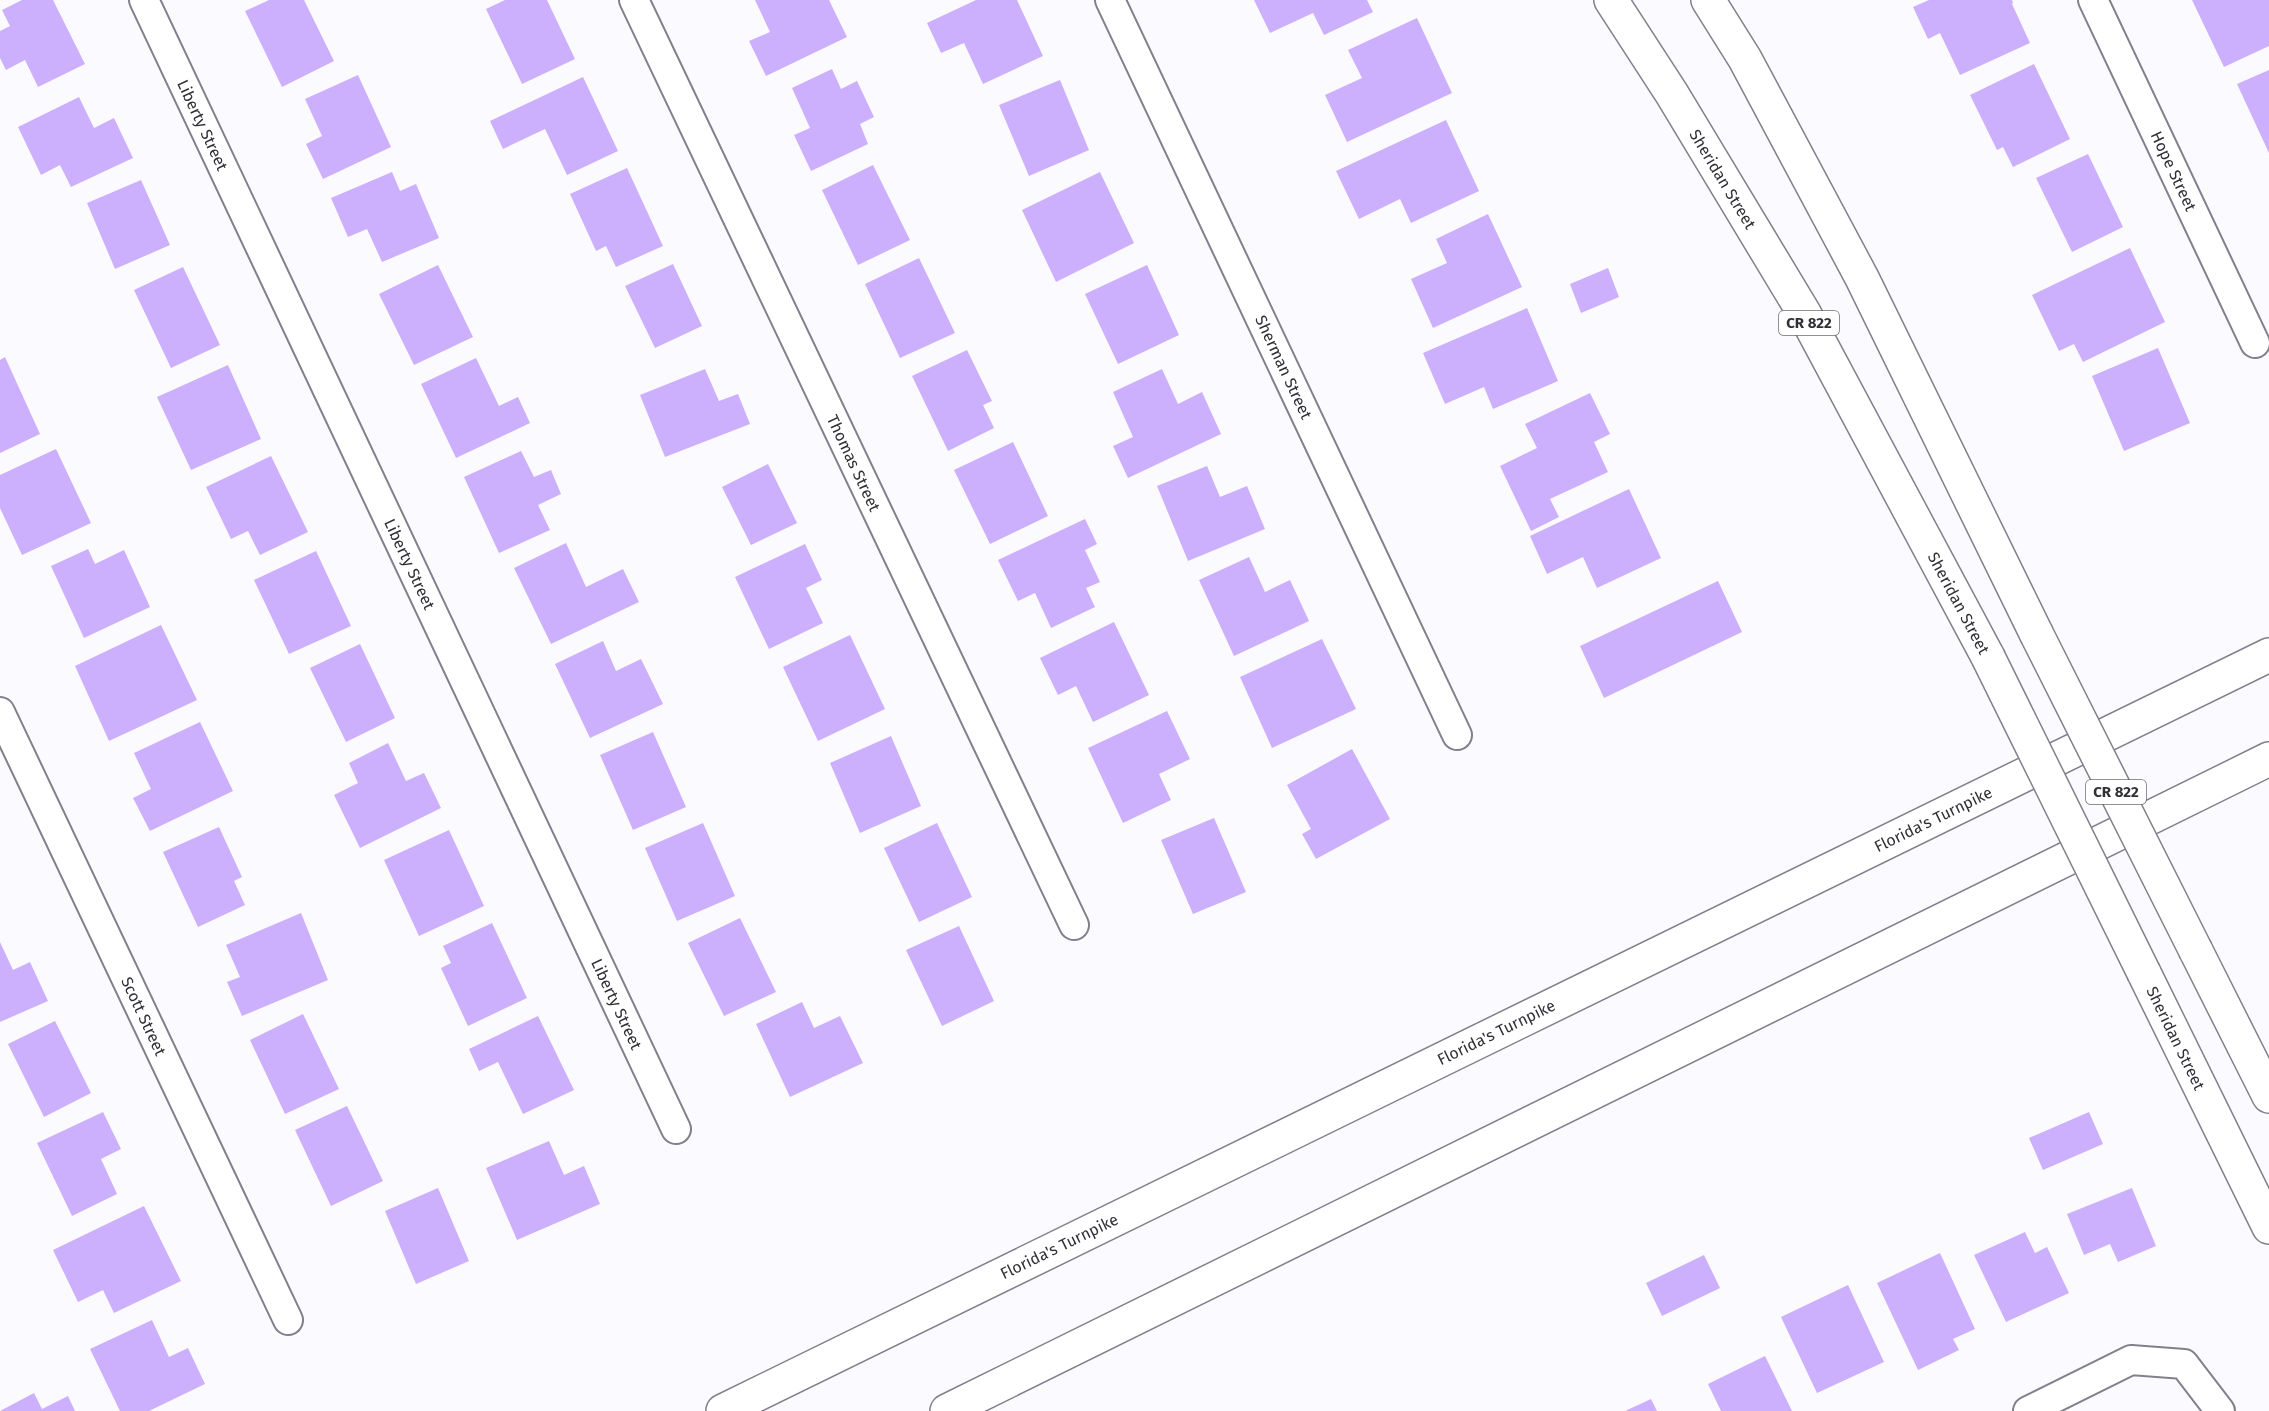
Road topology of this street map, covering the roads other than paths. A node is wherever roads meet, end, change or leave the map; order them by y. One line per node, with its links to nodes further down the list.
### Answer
1 (144, 0): 14 (street, Liberty Street)
2 (634, 0): 12 (street, Thomas Street)
3 (1110, 0): 10 (street, Sherman Street)
4 (1611, 0): 15 (main road, Sheridan Street / CR 822, bridge)
5 (1708, 0): 13 (main road, CR 822, bridge)
6 (2093, 0): 7 (street, Hope Street)
7 (2254, 343)
8 (2269, 655): 17 (main road, Florida's Turnpike)
9 (0, 712): 16 (street, Scott Street)
10 (1457, 735)
11 (2269, 759): 18 (main road)
12 (1074, 925)
13 (2269, 1096)
14 (676, 1128)
15 (2269, 1227)
16 (288, 1320)
17 (723, 1411)
18 (947, 1411)
19 (2028, 1411): 20 (street)
20 (2220, 1411)

